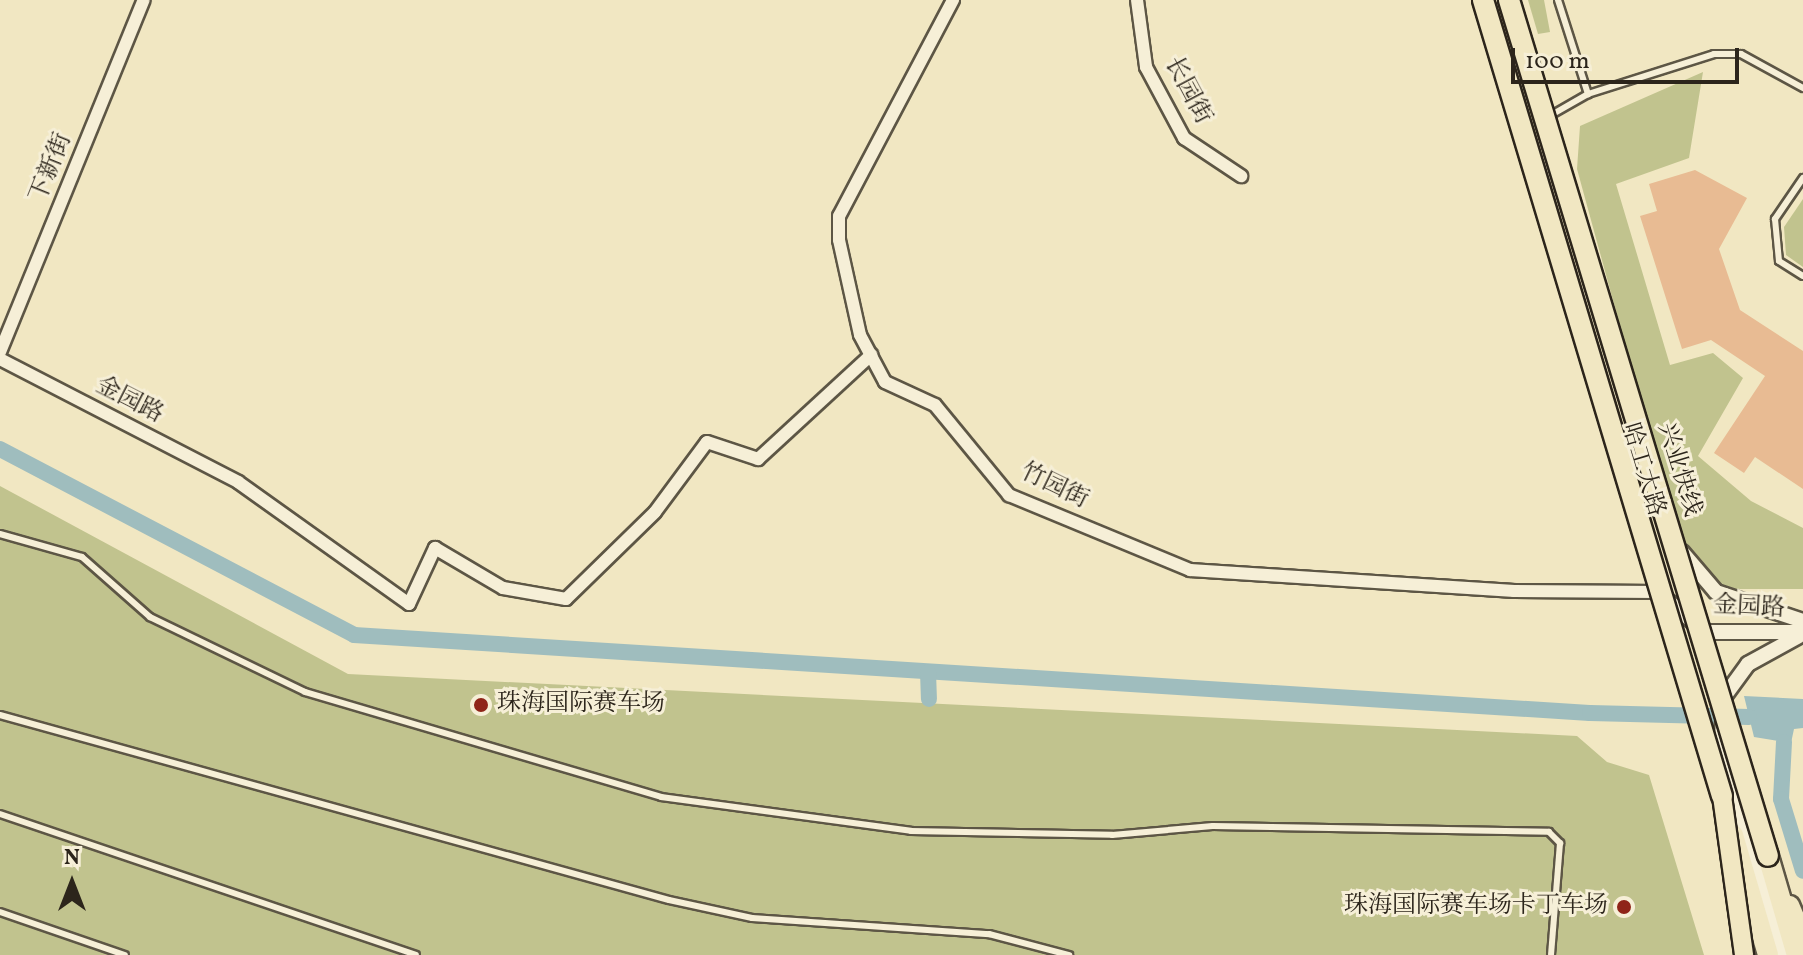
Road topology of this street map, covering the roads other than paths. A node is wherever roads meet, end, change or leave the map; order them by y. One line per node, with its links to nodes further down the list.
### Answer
1 (144, 0): 15 (street, 下新街)
2 (953, 0): 16 (street, 竹园街)
3 (1137, 0): 12 (street, 长园街)
4 (1474, 0): 20 (street, 哈工大路)
5 (1483, 0): 26 (highway, 兴业快线, bridge)
6 (1509, 0): 28 (highway, 兴业快线, bridge)
7 (1517, 0): 11 (street, 哈工大路)
8 (1558, 0): 10 (lane)
9 (1803, 88): 10 (lane)
10 (1588, 94): 11 (lane)
11 (1553, 114): 19 (street, 哈工大路)
12 (1241, 176)
13 (1803, 178): 14 (lane)
14 (1803, 276)
15 (0, 352)
16 (871, 355): 17 (street, 金园路); 20 (street, 竹园街)
17 (0, 359)
18 (0, 534): 34 (lane)
19 (1682, 552): 21 (street); 22 (street, 哈工大路)
20 (1657, 592): 22 (street, 金园路); 36 (street, 哈工大路, bridge)
21 (1803, 621)
22 (1706, 632): 23 (street, 金园路); 24 (street, 哈工大路)
23 (1803, 634): 24 (street)
24 (1724, 697): 38 (street, 哈工大路, bridge)
25 (0, 715): 33 (lane)
26 (1722, 796): 35 (main road, bridge); 37 (highway, 兴业快线, bridge)
27 (0, 814): 32 (lane)
28 (1768, 856): 30 (main road); 39 (highway, 兴业快线)
29 (0, 912): 31 (lane)
30 (1803, 935)
31 (125, 955)
32 (416, 955)
33 (1069, 955)
34 (1551, 955)
35 (1744, 955)
36 (1760, 955)
37 (1768, 955)
38 (1783, 955)
39 (1797, 955)

